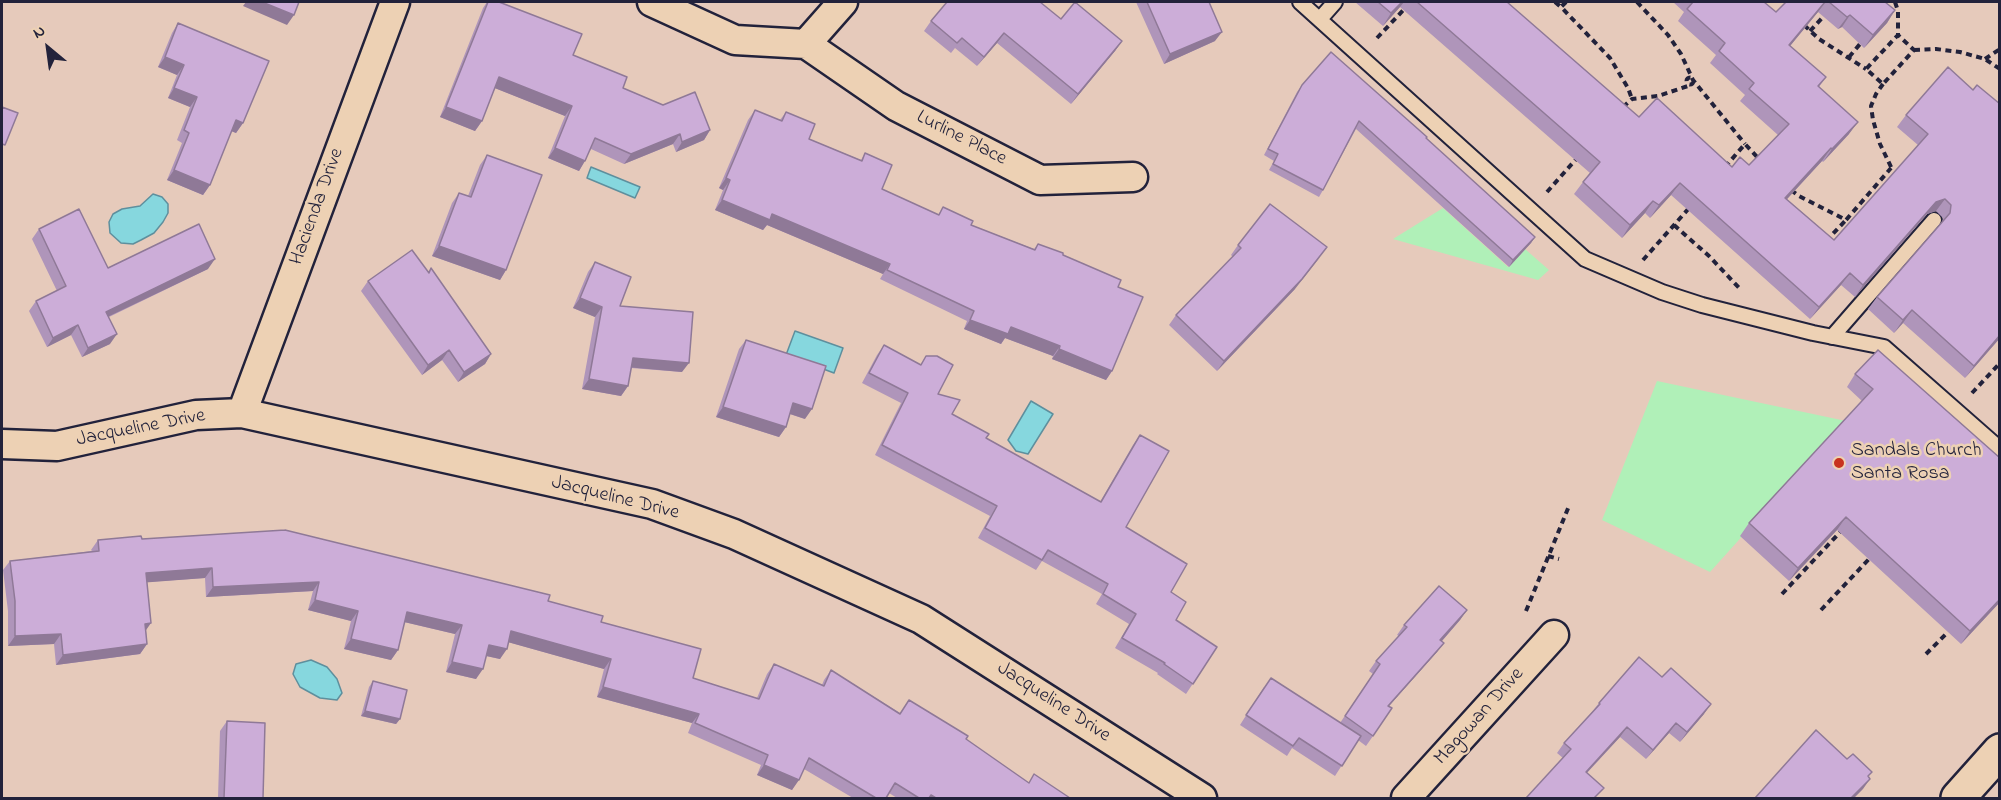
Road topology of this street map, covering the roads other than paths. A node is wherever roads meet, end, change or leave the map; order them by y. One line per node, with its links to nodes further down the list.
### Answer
1 (395, 2): 11 (street, Hacienda Drive)
2 (652, 2): 7 (street)
3 (843, 2): 7 (street)
4 (1300, 2): 6 (lane)
5 (1335, 2): 6 (lane)
6 (1320, 19): 10 (lane)
7 (806, 44): 8 (street, Lurline Place)
8 (1133, 177)
9 (1934, 220): 10 (lane)
10 (1832, 337): 13 (lane)
11 (242, 413): 12 (street, Jacqueline Drive); 16 (street, Jacqueline Drive)
12 (2, 444)
13 (2000, 449)
14 (1554, 634): 17 (street, Magowan Drive)
15 (1998, 754): 18 (street)
16 (1202, 798)
17 (1406, 798)
18 (1958, 798)

